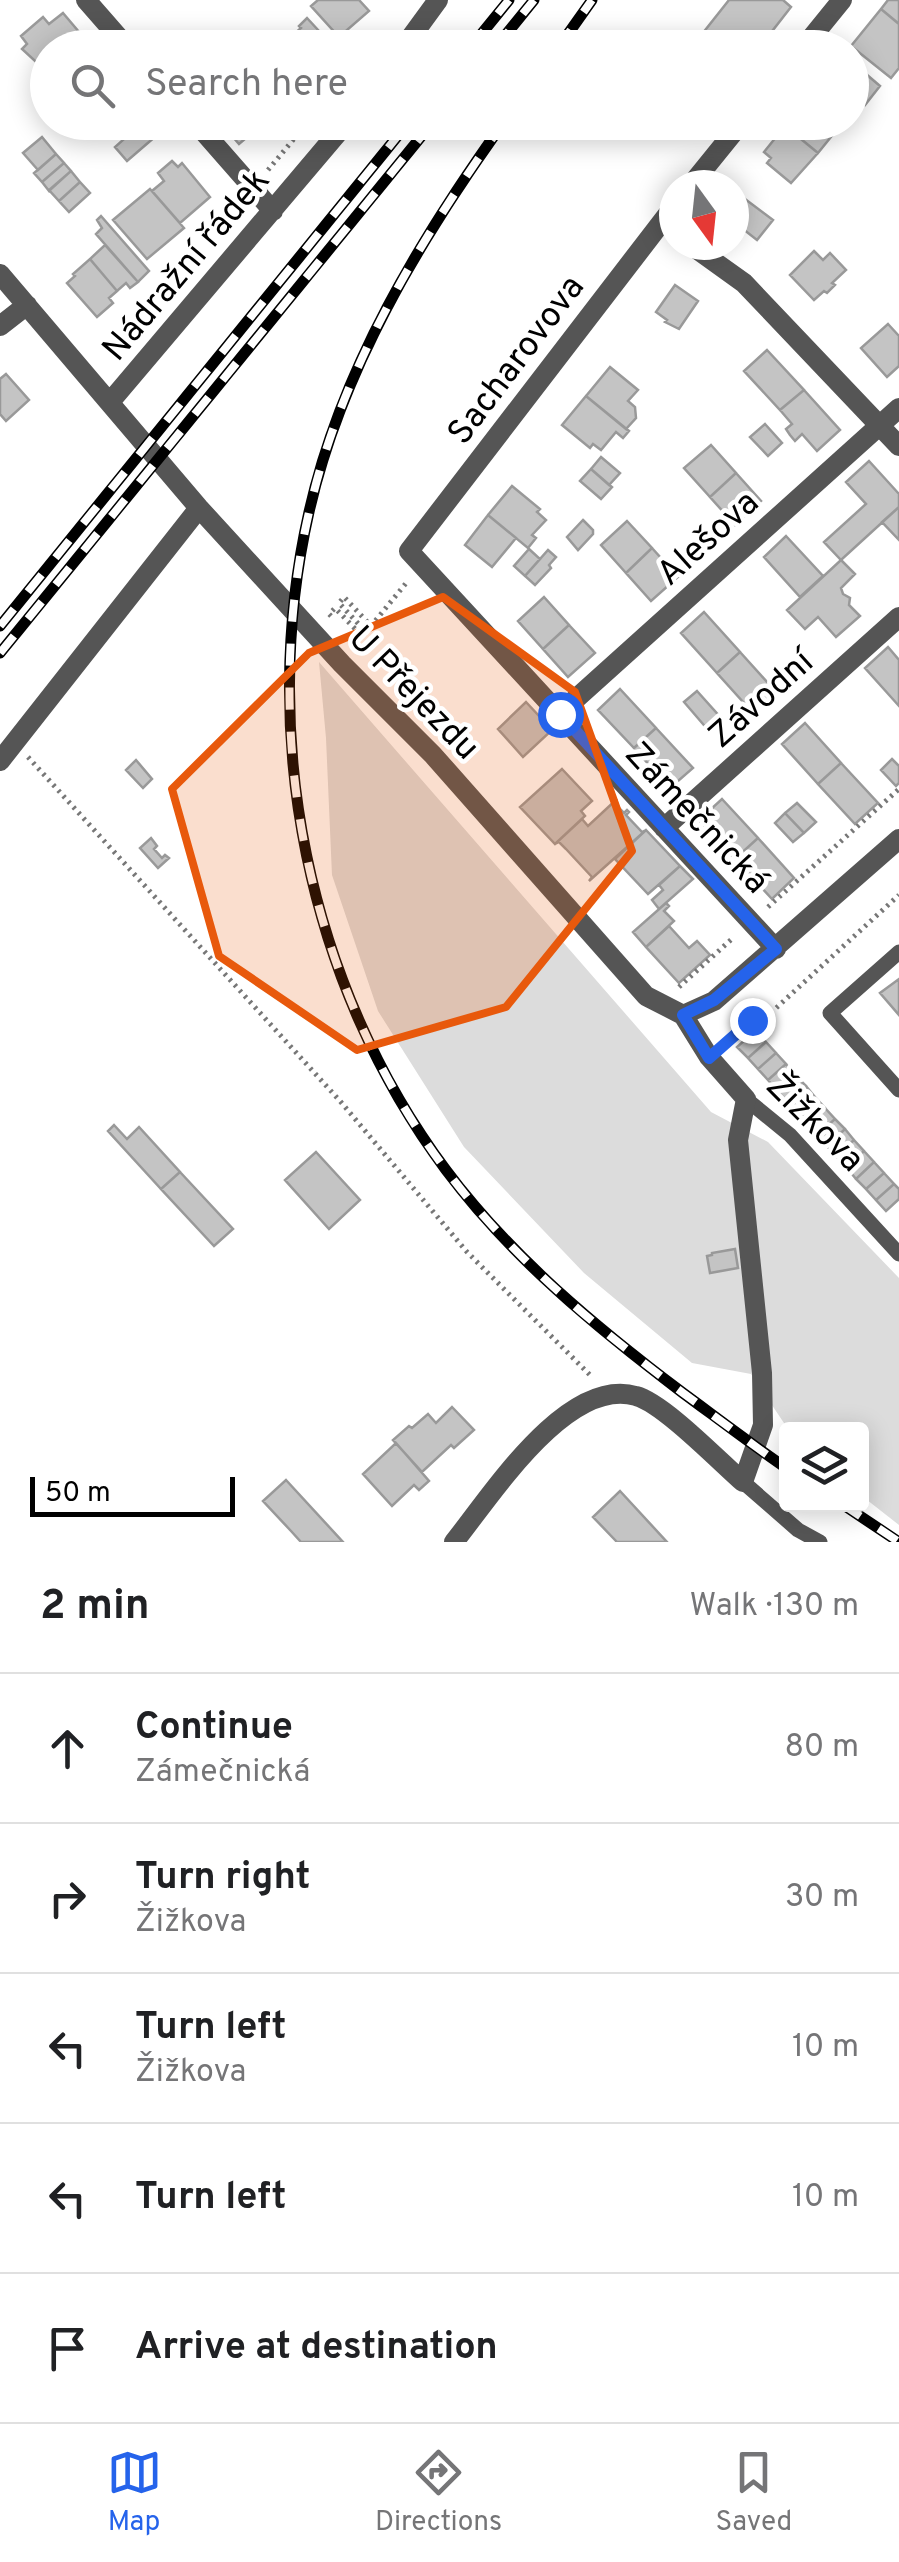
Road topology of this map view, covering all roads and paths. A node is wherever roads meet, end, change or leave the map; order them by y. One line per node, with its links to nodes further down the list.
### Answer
1 (86, 0): 4 (street)
2 (438, 0): 5 (street)
3 (842, 0): 6 (street)
4 (112, 30)
5 (417, 30)
6 (818, 30)
7 (211, 140): 13 (street)
8 (293, 140): 12 (path)
9 (332, 140): 13 (street, Nádražní řádek)
10 (727, 140): 11 (street)
11 (703, 170)
12 (258, 182)
13 (273, 211): 19 (street, Nádražní řádek)
14 (659, 238): 24 (street, Sacharovova)
15 (711, 260): 21 (street)
16 (0, 274): 17 (street, U Přejezdu)
17 (27, 305): 18 (street); 19 (street, U Přejezdu)
18 (0, 326)
19 (110, 402): 23 (street, U Přejezdu)
20 (899, 408): 21 (street, Alešova)
21 (880, 424): 22 (street); 27 (street, Alešova)
22 (899, 446)
23 (199, 508): 28 (street); 38 (street, U Přejezdu)
24 (415, 558): 26 (path); 27 (street, Zámečnická)
25 (899, 617): 31 (street, Závodní)
26 (340, 625)
27 (560, 714): 31 (street, Zámečnická)
28 (14, 742): 29 (street); 43 (path)
29 (0, 761)
30 (899, 788): 34 (path)
31 (664, 828): 34 (street, Zámečnická)
32 (899, 840): 35 (street)
33 (899, 895): 39 (path)
34 (751, 922): 35 (street, Zámečnická); 37 (path)
35 (776, 949): 38 (street)
36 (899, 952): 40 (lane)
37 (673, 992)
38 (683, 1015): 39 (street, Žižkova)
39 (709, 1058): 41 (street, Žižkova)
40 (899, 1090)
41 (746, 1099): 42 (lane, Žižkova); 44 (street)
42 (899, 1254)
43 (609, 1394): 44 (street); 45 (street)
44 (743, 1482): 46 (lane)
45 (454, 1542)
46 (820, 1542)

